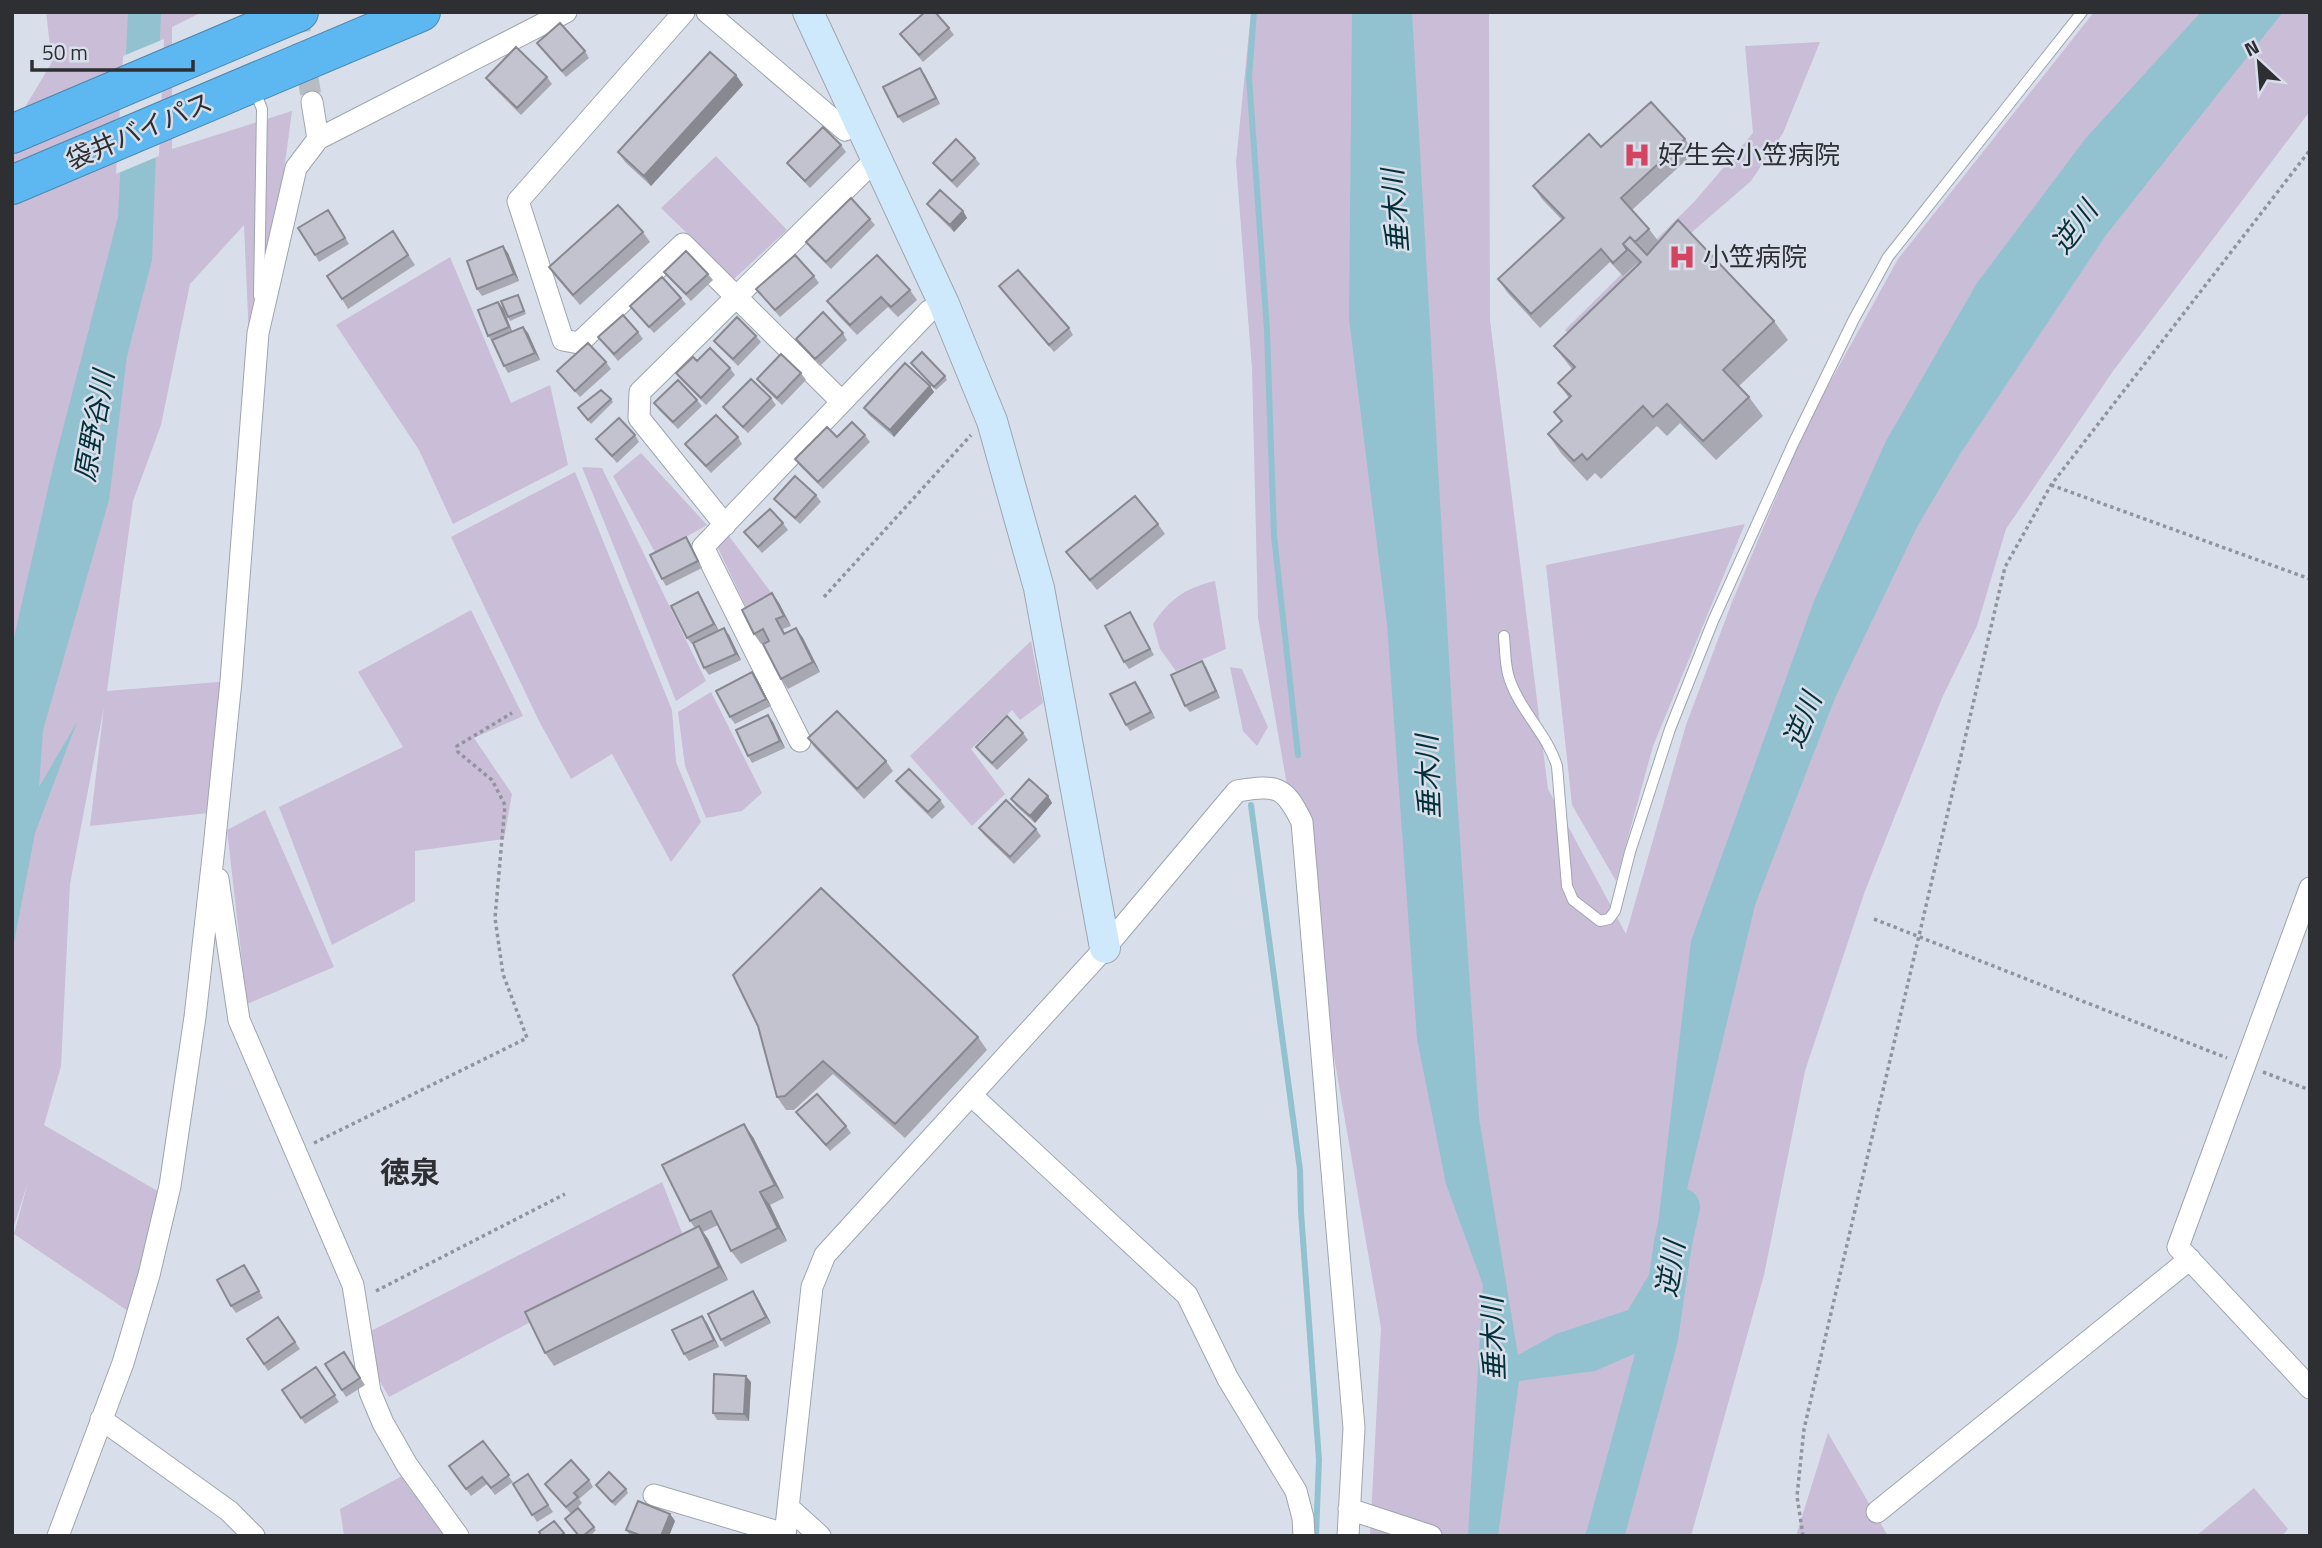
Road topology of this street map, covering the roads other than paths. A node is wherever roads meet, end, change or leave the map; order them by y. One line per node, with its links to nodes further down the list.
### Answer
1 (299, 12): 11 (highway, 袋井バイパス)
2 (421, 12): 8 (highway, 袋井バイパス)
3 (566, 12): 12 (street)
4 (684, 12): 15 (street)
5 (707, 12): 10 (street)
6 (808, 12): 10 (street)
7 (2082, 12): 20 (lane)
8 (242, 88): 14 (highway, 袋井バイパス); 17 (lane)
9 (312, 102): 12 (street)
10 (860, 123): 13 (street)
11 (12, 134)
12 (318, 139): 17 (street)
13 (877, 158): 15 (street); 16 (street)
14 (12, 185)
15 (737, 296): 18 (street); 19 (street)
16 (944, 304): 18 (street); 24 (street)
17 (258, 333): 22 (street)
18 (841, 401): 19 (street)
19 (725, 525): 21 (street)
20 (1504, 636)
21 (800, 741)
22 (214, 848): 28 (street); 36 (street)
23 (2310, 888): 26 (street)
24 (1105, 948): 25 (street); 31 (street)
25 (971, 1095): 30 (street); 38 (street)
26 (2190, 1259): 27 (street); 32 (street)
27 (2310, 1388)
28 (101, 1419): 34 (street); 35 (street)
29 (654, 1495): 33 (street)
30 (788, 1507): 33 (street); 37 (street)
31 (1355, 1511): 39 (street); 40 (street)
32 (1877, 1512)
33 (785, 1535)
34 (58, 1536)
35 (254, 1536)
36 (458, 1536)
37 (820, 1536)
38 (1304, 1536)
39 (1348, 1536)
40 (1431, 1536)

